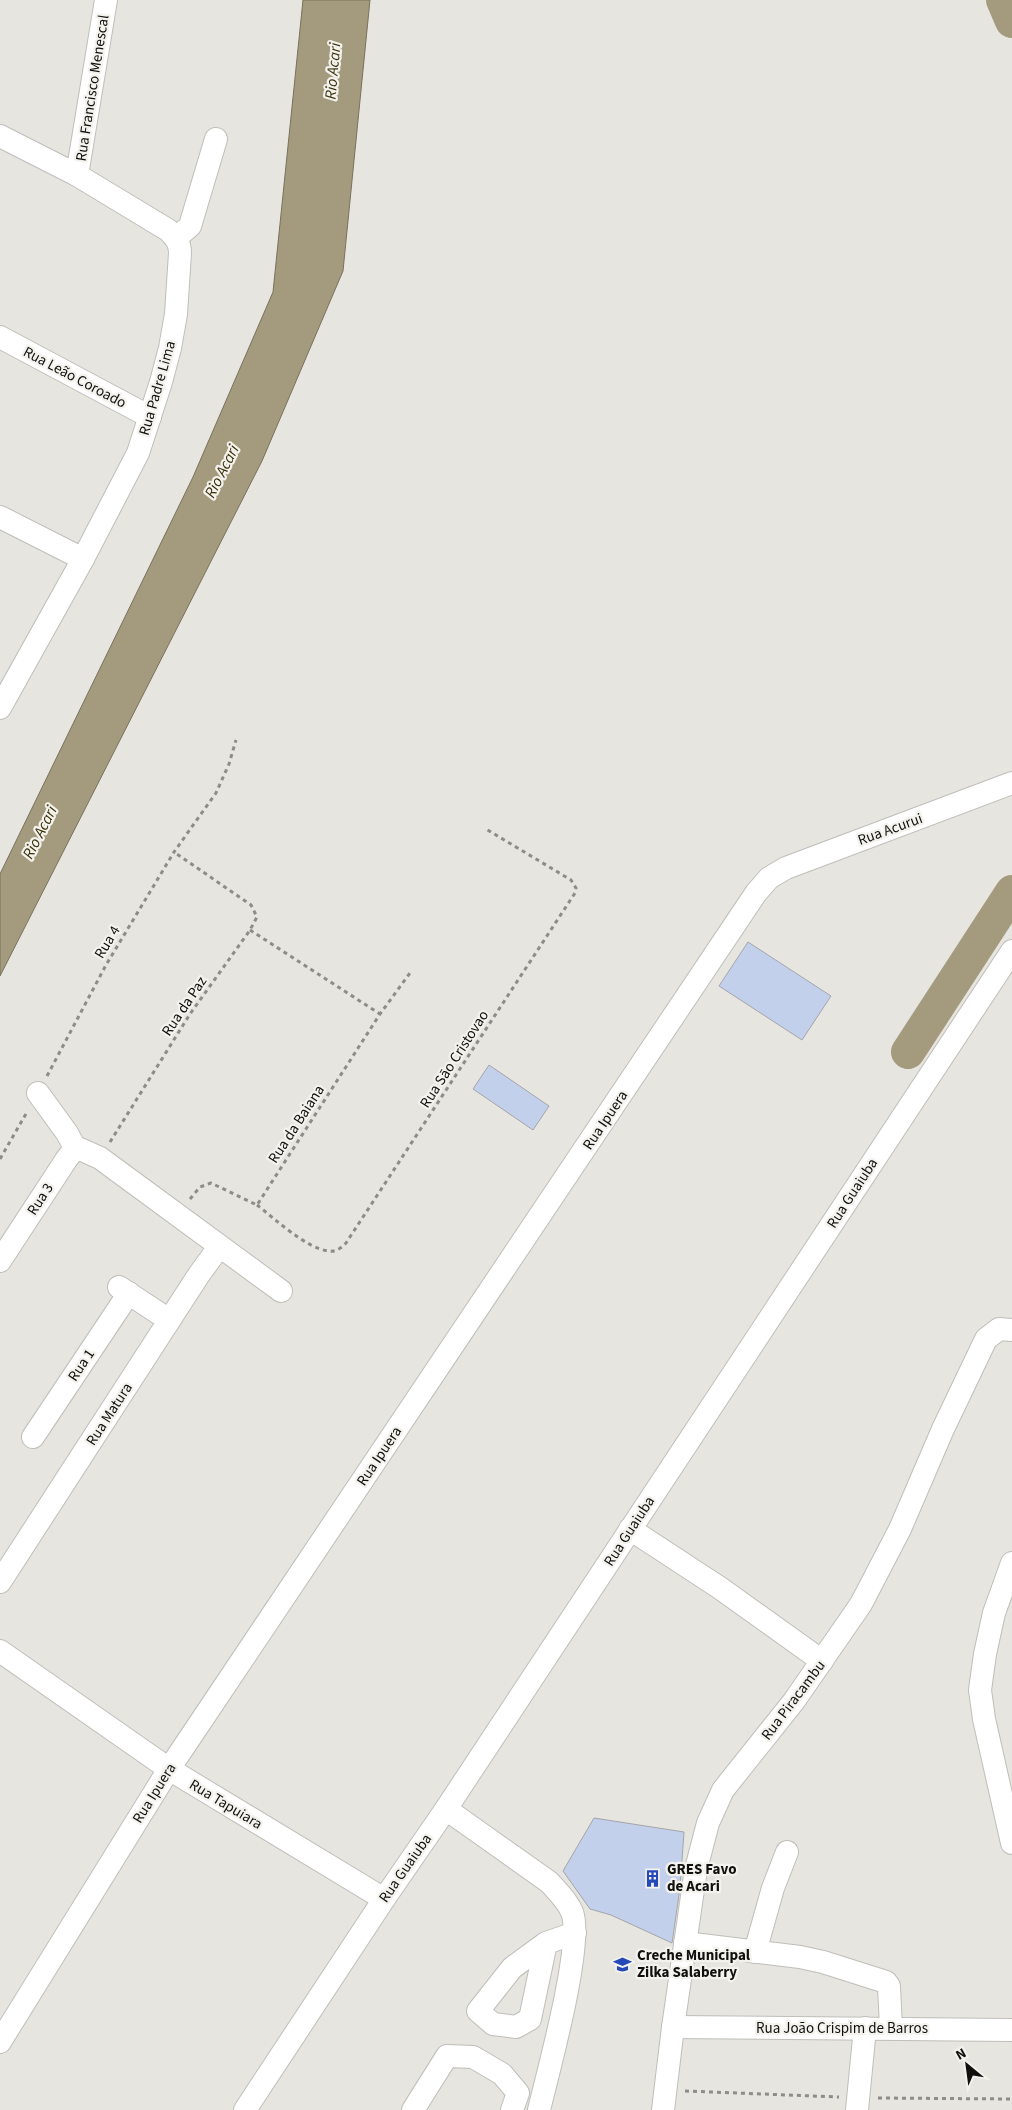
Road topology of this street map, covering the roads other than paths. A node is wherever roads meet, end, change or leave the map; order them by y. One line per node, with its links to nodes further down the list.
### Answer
1 (106, 0): 4 (street, Rua Francisco Menescal)
2 (0, 136): 4 (street)
3 (216, 139): 5 (street)
4 (78, 175): 5 (street)
5 (176, 238): 7 (street, Rua Padre Lima)
6 (0, 337): 7 (street, Rua Leão Coroado)
7 (150, 417): 9 (street, Rua Padre Lima)
8 (0, 517): 9 (street)
9 (83, 559): 10 (street, Rua Padre Lima)
10 (0, 708)
11 (1012, 783): 12 (street, Rua Acurui)
12 (770, 878): 28 (street, Rua Ipuera)
13 (1012, 951): 22 (street, Rua Guaiuba)
14 (38, 1094): 15 (street)
15 (88, 1153): 16 (street); 17 (street, Rua 3)
16 (219, 1246): 18 (street); 19 (street, Rua Matura)
17 (0, 1261)
18 (281, 1291)
19 (169, 1320): 21 (street, Rua 1); 24 (street, Rua Matura)
20 (1012, 1330): 27 (street, Rua Piracambu)
21 (33, 1437)
22 (630, 1529): 27 (street); 30 (street, Rua Guaiuba)
23 (1012, 1563): 25 (street)
24 (0, 1582)
25 (1003, 1616): 29 (street)
26 (0, 1650): 28 (street, Rua Tapuiara)
27 (822, 1661): 36 (street, Rua Piracambu)
28 (169, 1769): 33 (street, Rua Tapuiara); 42 (street, Rua Ipuera)
29 (1006, 1786): 31 (street)
30 (446, 1809): 33 (street, Rua Guaiuba); 34 (street)
31 (1012, 1843)
32 (788, 1852): 37 (street)
33 (384, 1899): 43 (street, Rua Guaiuba)
34 (575, 1933): 35 (street); 46 (street)
35 (546, 1943)
36 (685, 1943): 37 (street); 38 (street, Rua Piracambu)
37 (755, 1952): 40 (street)
38 (673, 2027): 39 (street, Rua Joāo Crispim de Barros); 47 (street, Rua Piracambu)
39 (865, 2028): 40 (street, Rua Joāo Crispim de Barros); 48 (street)
40 (891, 2028): 41 (street, Rua Joāo Crispim de Barros)
41 (1012, 2030)
42 (0, 2042)
43 (245, 2110)
44 (413, 2110): 45 (street)
45 (512, 2110)
46 (539, 2110)
47 (663, 2110)
48 (857, 2110)

